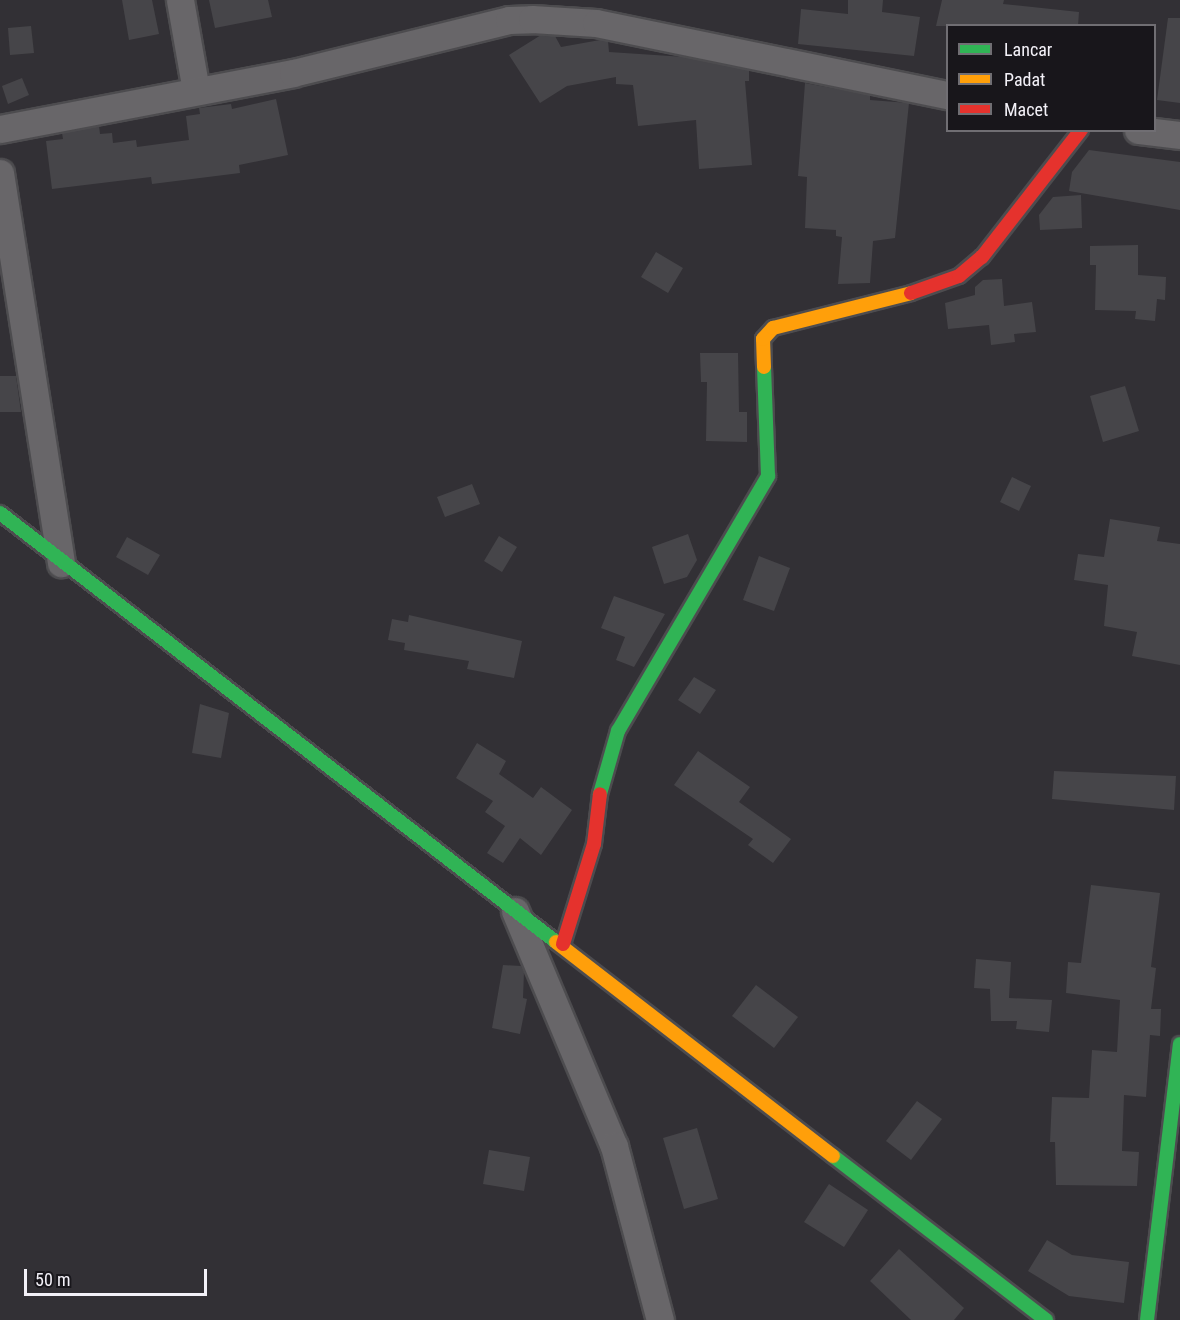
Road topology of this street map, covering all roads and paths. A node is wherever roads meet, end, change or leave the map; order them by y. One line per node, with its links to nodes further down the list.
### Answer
1 (180, 0): 3 (street)
2 (561, 10): 3 (street); 4 (street)
3 (196, 91): 5 (street)
4 (946, 95)
5 (0, 129)
6 (1079, 132): 13 (main road)
7 (1155, 132): 8 (street)
8 (1180, 135)
9 (0, 173): 11 (street)
10 (0, 513): 11 (main road)
11 (61, 563): 12 (main road)
12 (515, 911): 13 (main road); 15 (street)
13 (563, 944): 16 (main road)
14 (1180, 1044): 17 (main road)
15 (660, 1320)
16 (1046, 1320)
17 (1147, 1320)

